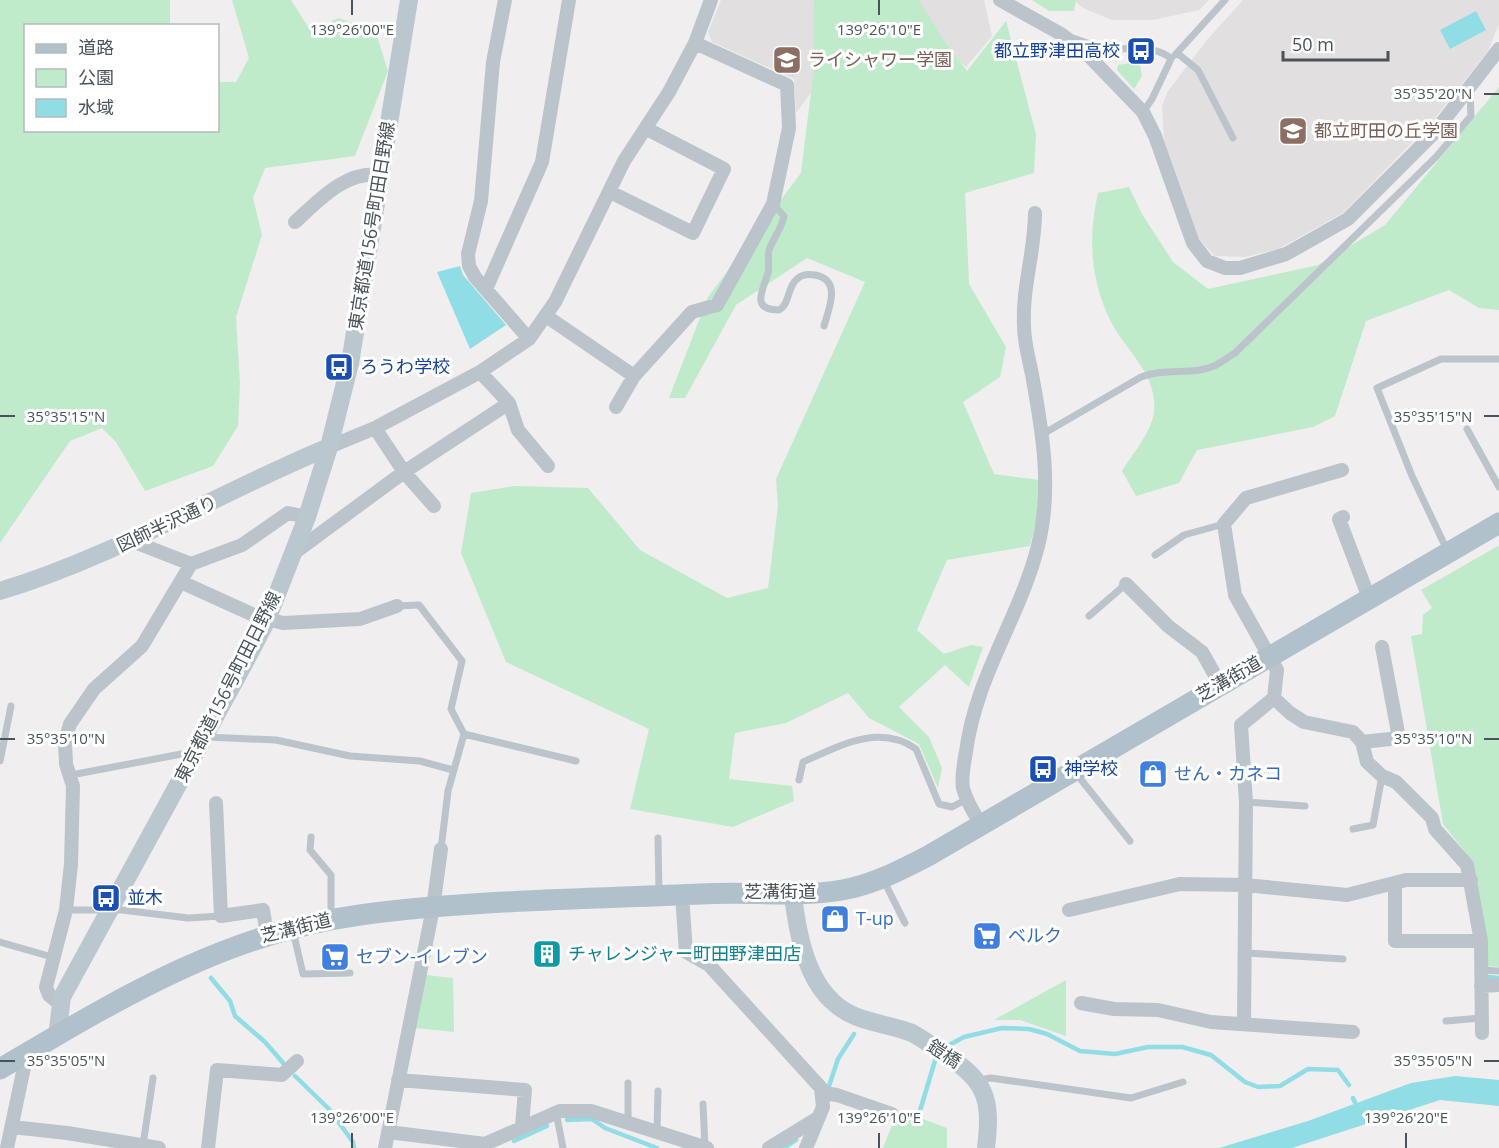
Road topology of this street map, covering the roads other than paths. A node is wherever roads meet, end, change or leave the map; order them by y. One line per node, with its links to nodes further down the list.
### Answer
1 (409, 0): 16 (main road, 東京都道156号町田日野線)
2 (505, 0): 21 (street)
3 (569, 0): 21 (street)
4 (711, 0): 8 (street)
5 (1000, 0): 7 (street)
6 (1225, 0): 10 (lane)
7 (1062, 34): 11 (lane); 13 (street)
8 (695, 43): 14 (street); 18 (street)
9 (1499, 49): 12 (street)
10 (1177, 53): 11 (lane); 15 (lane)
11 (1171, 59): 13 (lane)
12 (1470, 89): 13 (street); 32 (lane)
13 (1143, 112)
14 (647, 129): 17 (street); 17 (street)
15 (1233, 138)
16 (380, 175): 20 (street); 33 (main road, 東京都道156号町田日野線)
17 (610, 192): 22 (street)
18 (773, 204): 23 (lane); 27 (street)
19 (1035, 213): 32 (street)
20 (295, 222)
21 (486, 289): 24 (street)
22 (546, 316): 24 (street); 27 (street)
23 (824, 327)
24 (529, 339): 26 (street)
25 (1499, 359): 44 (lane)
26 (480, 372): 28 (street); 30 (street)
27 (634, 376): 29 (street)
28 (509, 403): 34 (street); 36 (street)
29 (616, 407)
30 (375, 428): 33 (street); 36 (street)
31 (1467, 429): 37 (lane)
32 (1042, 434): 70 (street)
33 (330, 447): 39 (main road, 東京都道156号町田日野線); 43 (main road, 図師半沢通り)
34 (548, 465)
35 (1342, 470): 42 (street)
36 (404, 472): 38 (street); 45 (street)
37 (1499, 487)
38 (434, 506)
39 (308, 517): 45 (main road, 東京都道156号町田日野線); 47 (street)
40 (1343, 517): 51 (street)
41 (1499, 523): 44 (main road, 芝溝街道)
42 (1224, 524): 46 (lane); 56 (street)
43 (132, 541): 47 (street); 50 (main road, 図師半沢通り)
44 (1448, 552): 51 (main road, 芝溝街道)
45 (294, 553): 54 (main road, 東京都道156号町田日野線)
46 (1155, 555)
47 (190, 564): 48 (street)
48 (181, 582): 54 (street); 67 (street)
49 (1126, 584): 53 (lane); 57 (street)
50 (0, 591)
51 (1369, 598): 56 (main road, 芝溝街道)
52 (397, 606): 54 (street); 60 (lane)
53 (1089, 616)
54 (267, 620): 62 (main road, 東京都道156号町田日野線)
55 (1382, 647): 61 (street)
56 (1269, 656): 57 (main road, 芝溝街道); 58 (street)
57 (1220, 684): 65 (main road, 芝溝街道)
58 (1274, 698): 61 (street); 71 (street)
59 (11, 706): 63 (lane)
60 (464, 734): 64 (lane); 66 (lane)
61 (1362, 742): 68 (street)
62 (200, 744): 66 (lane); 67 (lane); 90 (main road, 東京都道156号町田日野線)
63 (0, 760)
64 (576, 761)
65 (1074, 770): 74 (main road, 芝溝街道); 78 (lane)
66 (453, 771): 79 (lane)
67 (71, 775): 88 (street)
68 (1382, 776): 75 (lane); 81 (street)
69 (799, 780): 70 (lane)
70 (967, 800): 74 (street)
71 (1246, 802): 73 (lane); 83 (street)
72 (216, 803): 91 (street)
73 (1305, 806)
74 (981, 825): 80 (main road, 芝溝街道)
75 (1353, 828)
76 (311, 837): 92 (lane)
77 (658, 838): 86 (lane)
78 (1130, 841)
79 (441, 849): 87 (street)
80 (882, 878): 85 (main road, 芝溝街道); 93 (lane)
81 (1471, 880): 82 (street); 96 (street)
82 (1395, 883): 83 (street); 96 (street)
83 (1245, 885): 89 (street); 98 (street)
84 (682, 895): 85 (main road, 芝溝街道); 86 (main road, 芝溝街道); 123 (street)
85 (793, 895): 118 (main road, 鎧橋)
86 (659, 896): 87 (main road, 芝溝街道)
87 (433, 908): 92 (main road, 芝溝街道); 119 (street)
88 (66, 909): 90 (lane); 99 (street)
89 (1069, 910)
90 (108, 911): 91 (lane); 107 (main road, 東京都道156号町田日野線)
91 (221, 916): 95 (street)
92 (331, 919): 94 (main road, 芝溝街道)
93 (904, 923)
94 (292, 928): 95 (main road, 芝溝街道); 103 (lane)
95 (267, 934): 113 (main road, 芝溝街道)
96 (1481, 941): 101 (street)
97 (0, 942): 99 (lane)
98 (1246, 953): 100 (lane); 110 (street)
99 (52, 957): 107 (street)
100 (1343, 959)
101 (1480, 970): 102 (lane); 105 (street)
102 (1499, 971)
103 (350, 973)
104 (1499, 985): 105 (street)
105 (1481, 986): 108 (street)
106 (1081, 1003): 110 (street)
107 (60, 1004): 113 (main road, 東京都道156号町田日野線)
108 (1481, 1018): 109 (lane); 112 (street)
109 (1446, 1021)
110 (1244, 1024): 111 (street)
111 (1353, 1032)
112 (1482, 1032)
113 (57, 1036): 114 (main road, 芝溝街道)
114 (27, 1053): 116 (main road, 芝溝街道); 130 (street)
115 (297, 1061): 136 (street)
116 (0, 1069)
117 (153, 1078): 134 (lane)
118 (977, 1078): 120 (lane); 142 (main road)
119 (399, 1080): 129 (street); 132 (street)
120 (1183, 1082)
121 (628, 1083): 128 (lane)
122 (658, 1091): 131 (lane)
123 (823, 1093): 126 (street); 127 (street)
124 (703, 1104): 139 (lane)
125 (556, 1112): 128 (street); 129 (street); 138 (lane)
126 (892, 1114)
127 (818, 1118): 140 (street); 141 (street)
128 (628, 1121): 131 (street)
129 (522, 1126): 133 (street)
130 (12, 1127): 134 (street); 135 (street)
131 (657, 1131): 139 (street)
132 (388, 1132): 133 (street); 137 (street)
133 (481, 1146)
134 (149, 1147)
135 (8, 1148)
136 (207, 1148)
137 (385, 1148)
138 (563, 1148)
139 (706, 1148)
140 (769, 1148)
141 (806, 1148)
142 (986, 1148)

